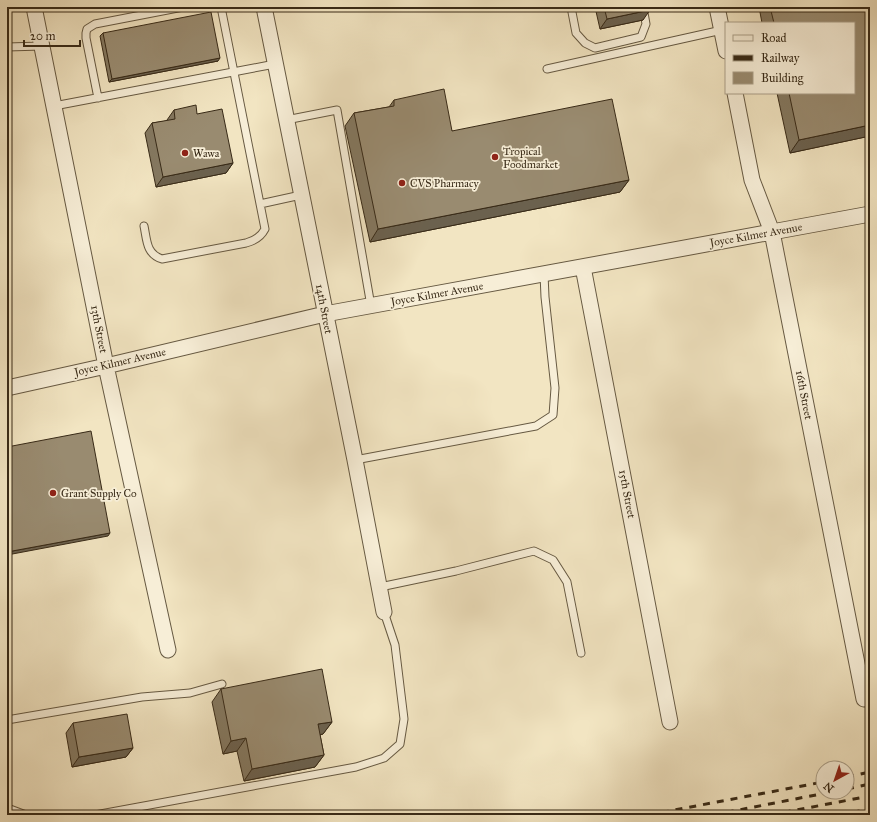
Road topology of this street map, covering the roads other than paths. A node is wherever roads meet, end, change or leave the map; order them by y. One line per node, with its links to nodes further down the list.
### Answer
1 (34, 7): 9 (street, 13th Street)
2 (183, 7): 16 (lane)
3 (221, 7): 14 (lane)
4 (264, 7): 12 (street, 14th Street)
5 (571, 7): 6 (lane)
6 (643, 7)
7 (717, 7): 8 (street)
8 (722, 30): 10 (street); 13 (lane)
9 (42, 46): 11 (lane); 17 (street, 13th Street)
10 (725, 46)
11 (7, 47)
12 (275, 64): 14 (lane); 18 (street, 14th Street)
13 (547, 69)
14 (234, 72): 16 (lane); 20 (lane)
15 (734, 94): 23 (street, 16th Street)
16 (98, 98): 17 (lane)
17 (54, 106): 28 (street, 13th Street)
18 (286, 120): 19 (street, 14th Street); 26 (lane)
19 (301, 195): 20 (lane); 27 (street, 14th Street)
20 (260, 204): 22 (lane)
21 (870, 214): 23 (street, Joyce Kilmer Avenue)
22 (144, 226)
23 (772, 232): 24 (street, Joyce Kilmer Avenue); 36 (street, 16th Street)
24 (583, 267): 25 (street, Joyce Kilmer Avenue); 38 (street, 15th Street)
25 (544, 274): 26 (street, Joyce Kilmer Avenue); 30 (lane)
26 (371, 306): 27 (street, Joyce Kilmer Avenue)
27 (325, 314): 28 (street, Joyce Kilmer Avenue); 30 (street, 14th Street)
28 (106, 366): 29 (street, Joyce Kilmer Avenue); 33 (street, 13th Street)
29 (7, 388)
30 (355, 460): 31 (street, 14th Street)
31 (380, 587): 32 (street, 14th Street); 34 (lane)
32 (384, 612): 41 (lane)
33 (168, 650)
34 (581, 653)
35 (222, 684): 37 (lane)
36 (864, 699)
37 (7, 720)
38 (670, 722)
39 (7, 808): 40 (lane)
40 (26, 815)
41 (95, 815)

